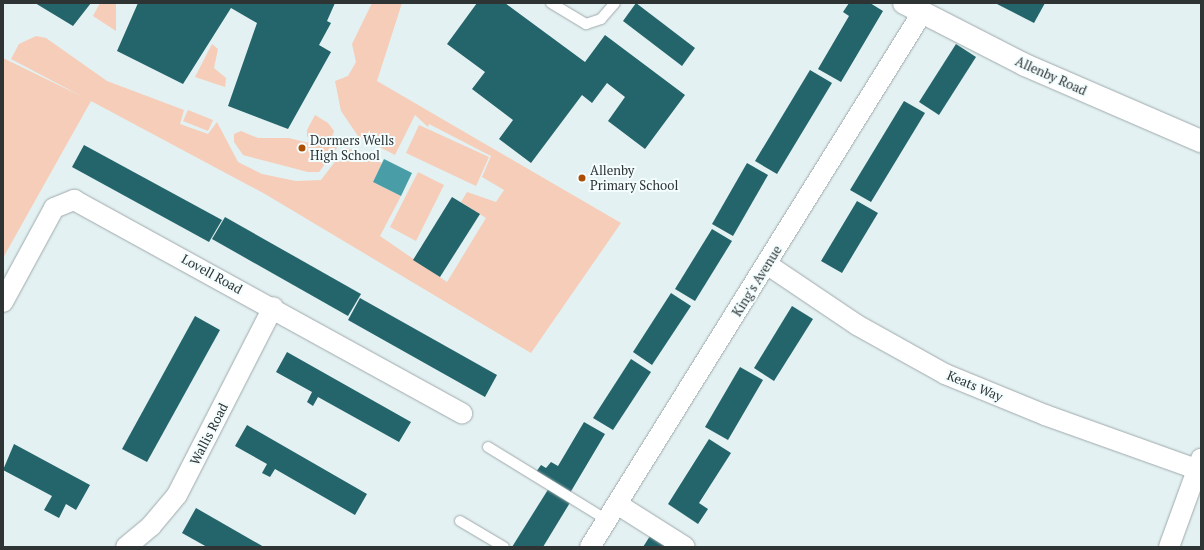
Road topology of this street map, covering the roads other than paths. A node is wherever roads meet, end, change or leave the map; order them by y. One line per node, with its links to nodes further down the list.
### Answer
1 (551, 3): 2 (lane)
2 (615, 3)
3 (913, 8): 4 (street, Allenby Road); 5 (street, King's Avenue)
4 (1201, 141)
5 (768, 266): 10 (street, Keats Way); 11 (street, King's Avenue)
6 (3, 302): 7 (street, Lovell Road)
7 (273, 307): 8 (street, Lovell Road); 14 (street, Wallis Road)
8 (462, 413)
9 (488, 447): 12 (lane)
10 (1200, 466): 18 (street)
11 (617, 504): 12 (street, King's Avenue); 17 (street)
12 (606, 520): 16 (street, King's Avenue)
13 (460, 521): 15 (lane)
14 (126, 547)
15 (504, 547)
16 (590, 547)
17 (685, 547)
18 (1169, 547)

